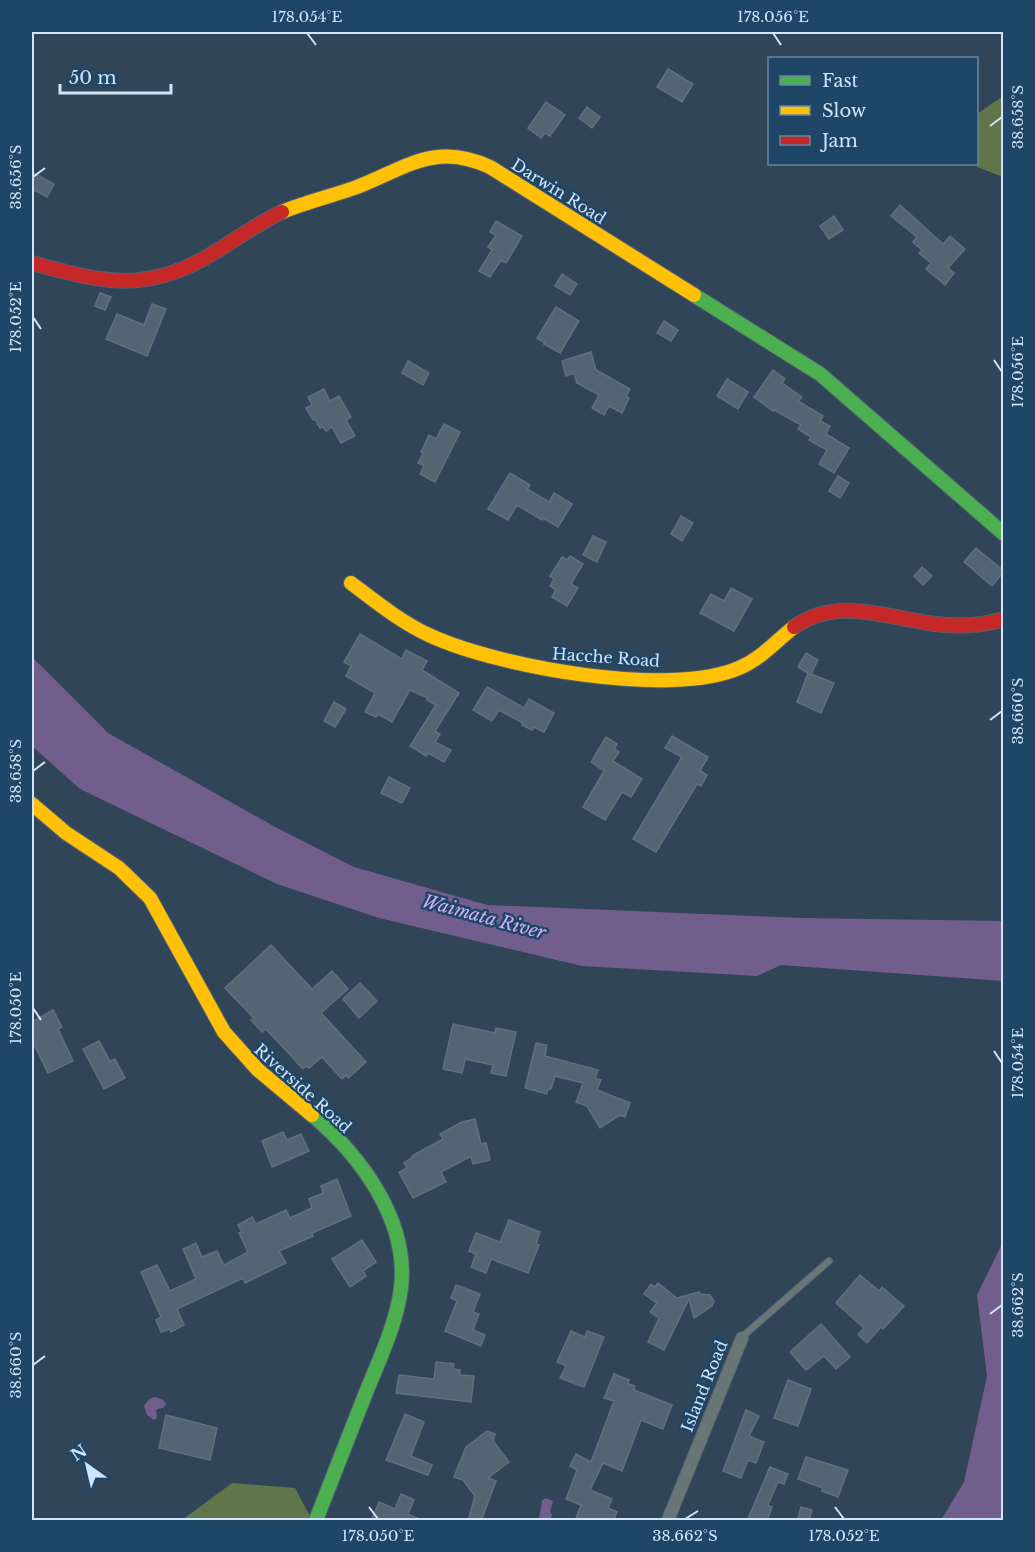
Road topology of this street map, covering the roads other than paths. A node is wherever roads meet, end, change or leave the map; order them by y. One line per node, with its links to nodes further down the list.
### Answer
1 (32, 263): 2 (street, Darwin Road)
2 (1004, 534)
3 (351, 583): 4 (street, Hacche Road)
4 (1004, 619)
5 (32, 804): 8 (street, Riverside Road)
6 (829, 1261): 7 (lane, Island Road)
7 (742, 1338): 9 (street, Island Road)
8 (316, 1521)
9 (668, 1521)

